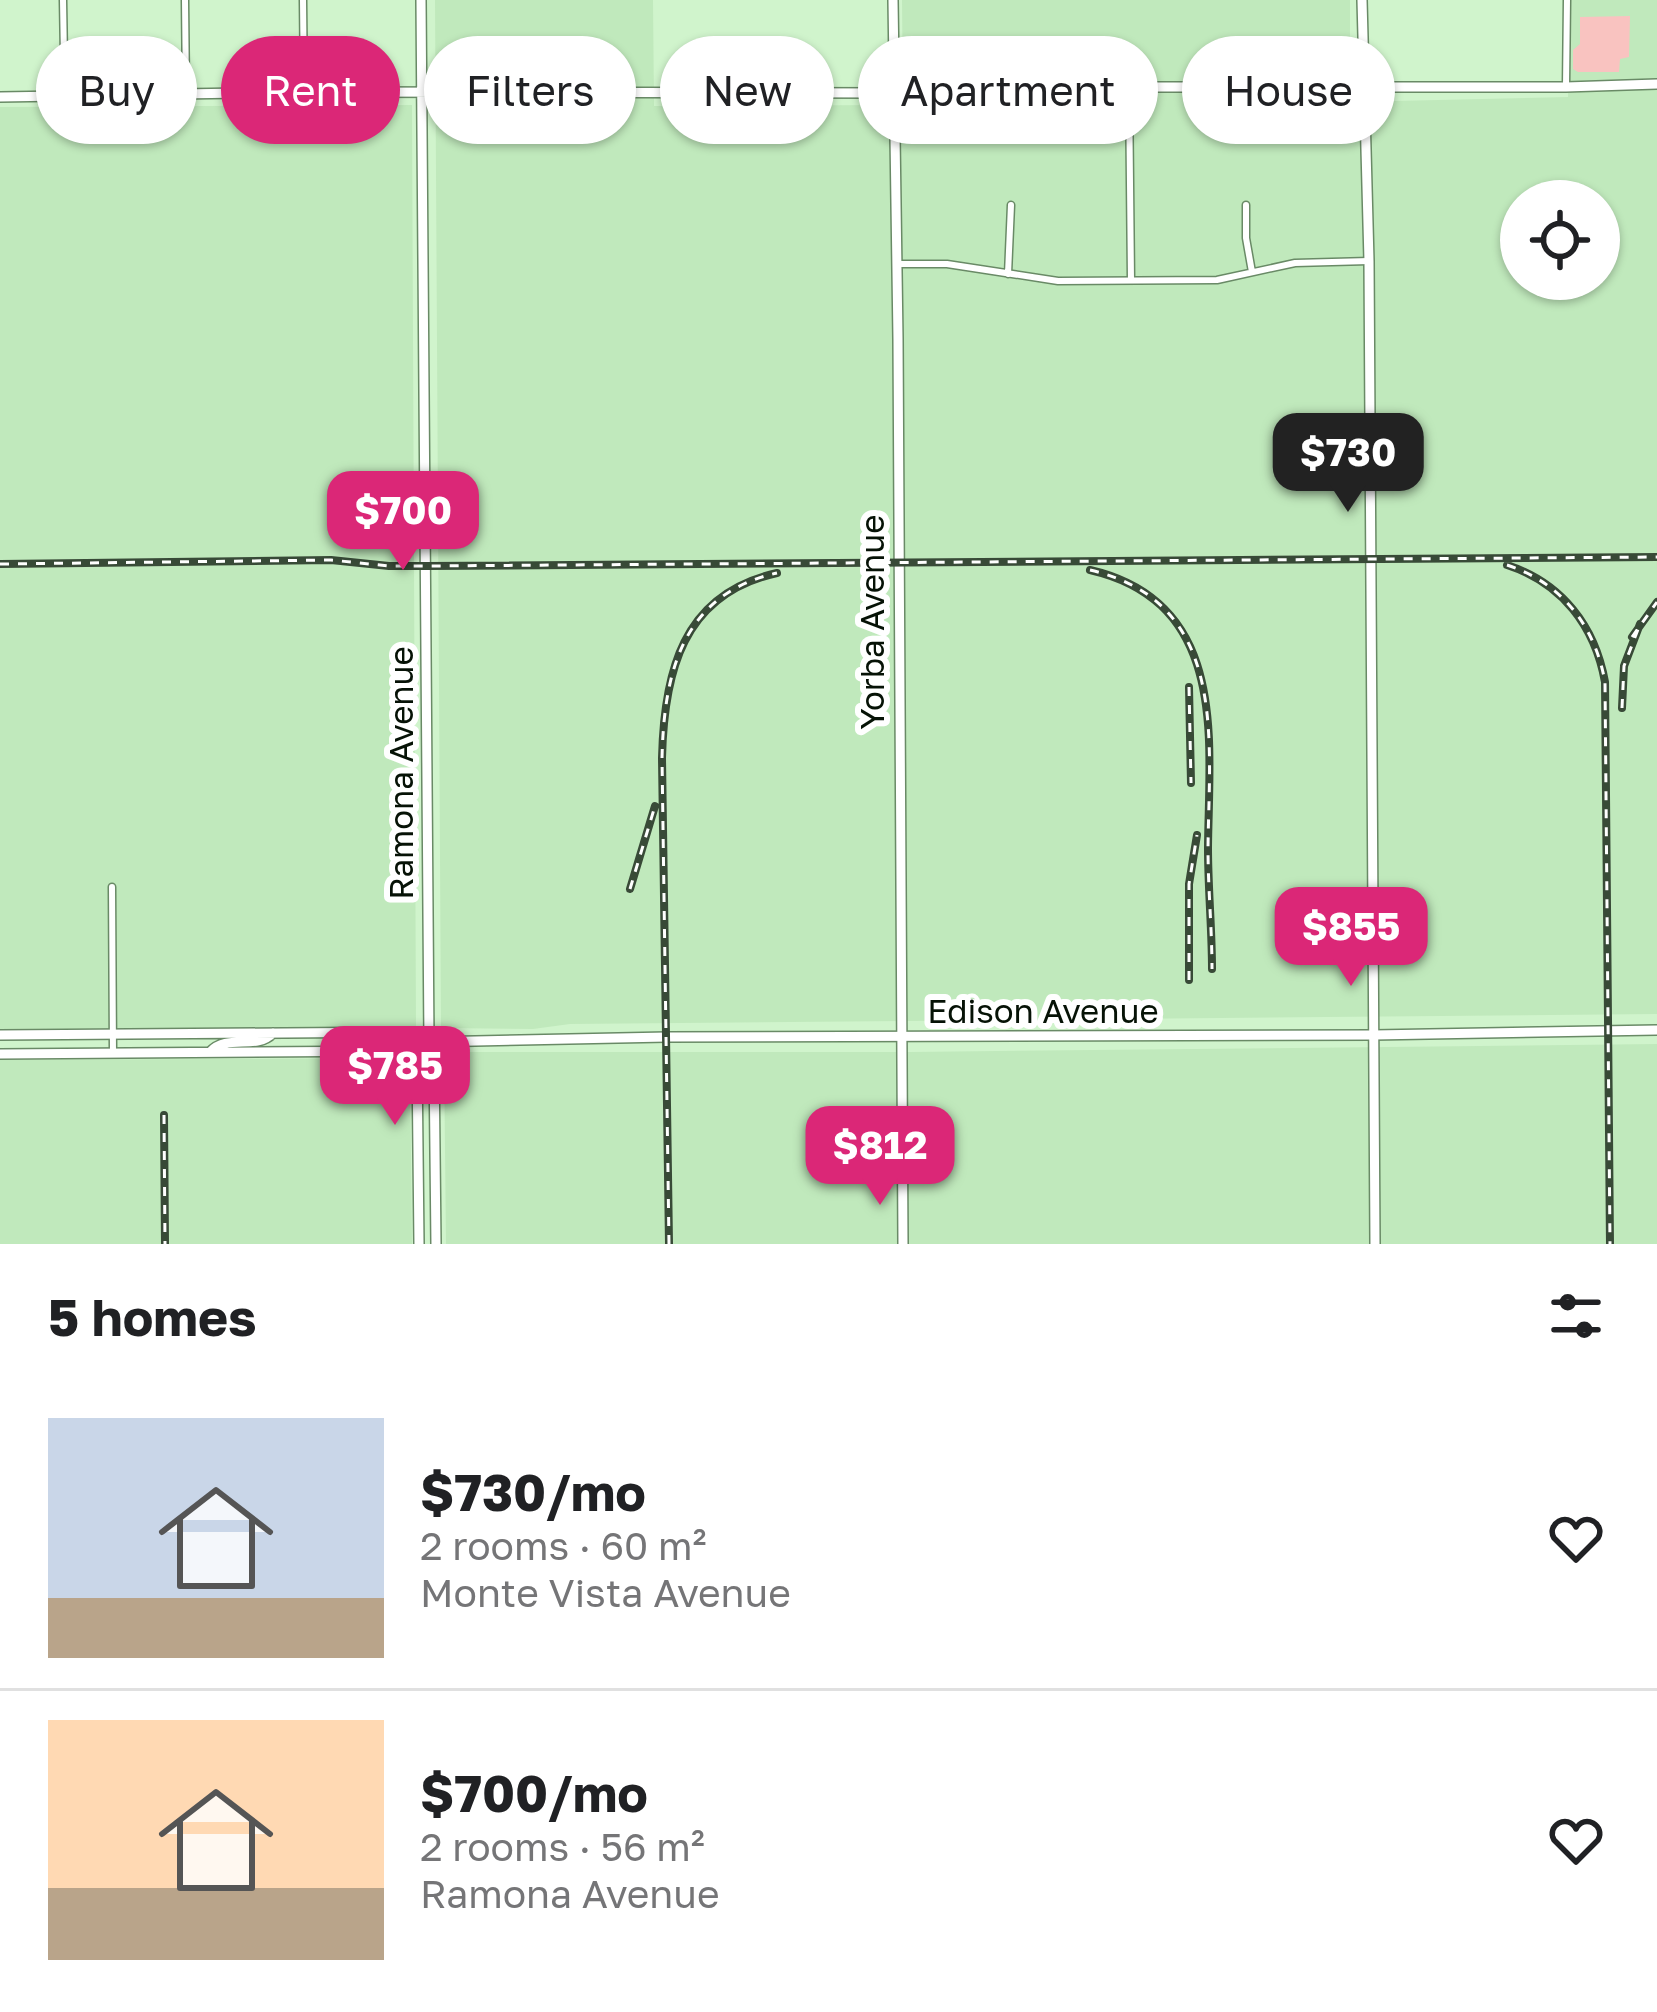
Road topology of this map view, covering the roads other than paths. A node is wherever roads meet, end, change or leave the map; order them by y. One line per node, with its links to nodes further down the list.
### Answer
1 (63, 0): 8 (street)
2 (185, 0): 9 (street)
3 (303, 0): 10 (street)
4 (421, 0): 18 (street, Ramona Avenue)
5 (893, 0): 11 (street, Yorba Avenue)
6 (1362, 0): 12 (street)
7 (1567, 0): 15 (street)
8 (64, 36)
9 (185, 36)
10 (303, 36)
11 (893, 36)
12 (1362, 36)
13 (1657, 83): 15 (street)
14 (1395, 87): 15 (street)
15 (1566, 87)
16 (858, 93): 18 (street)
17 (400, 94): 18 (street)
18 (422, 94): 38 (street, Ramona Avenue)
19 (36, 96): 20 (street)
20 (0, 97)
21 (894, 144): 27 (street, Yorba Avenue)
22 (1130, 144): 30 (street)
23 (1365, 144): 26 (street)
24 (1011, 205): 29 (street)
25 (1246, 205): 28 (street)
26 (1369, 261): 28 (street); 36 (street)
27 (896, 264): 29 (street); 37 (street, Yorba Avenue)
28 (1252, 272): 30 (street)
29 (1008, 274): 30 (street)
30 (1131, 280)
31 (112, 887): 34 (street)
32 (1657, 1030): 36 (street, Edison Avenue)
33 (273, 1033): 34 (street, Edison Avenue); 38 (street, Edison Avenue); 39 (street)
34 (113, 1034): 35 (street, Edison Avenue); 40 (street)
35 (0, 1035)
36 (1374, 1035): 37 (street, Edison Avenue); 45 (street)
37 (902, 1038): 38 (street, Edison Avenue); 44 (street, Yorba Avenue)
38 (428, 1042): 39 (street, Edison Avenue); 42 (street, Ramona Avenue); 43 (street, Ramona Avenue)
39 (210, 1052): 40 (street, Edison Avenue)
40 (113, 1053): 41 (street, Edison Avenue)
41 (0, 1054)
42 (419, 1244)
43 (436, 1244)
44 (903, 1244)
45 (1375, 1244)

